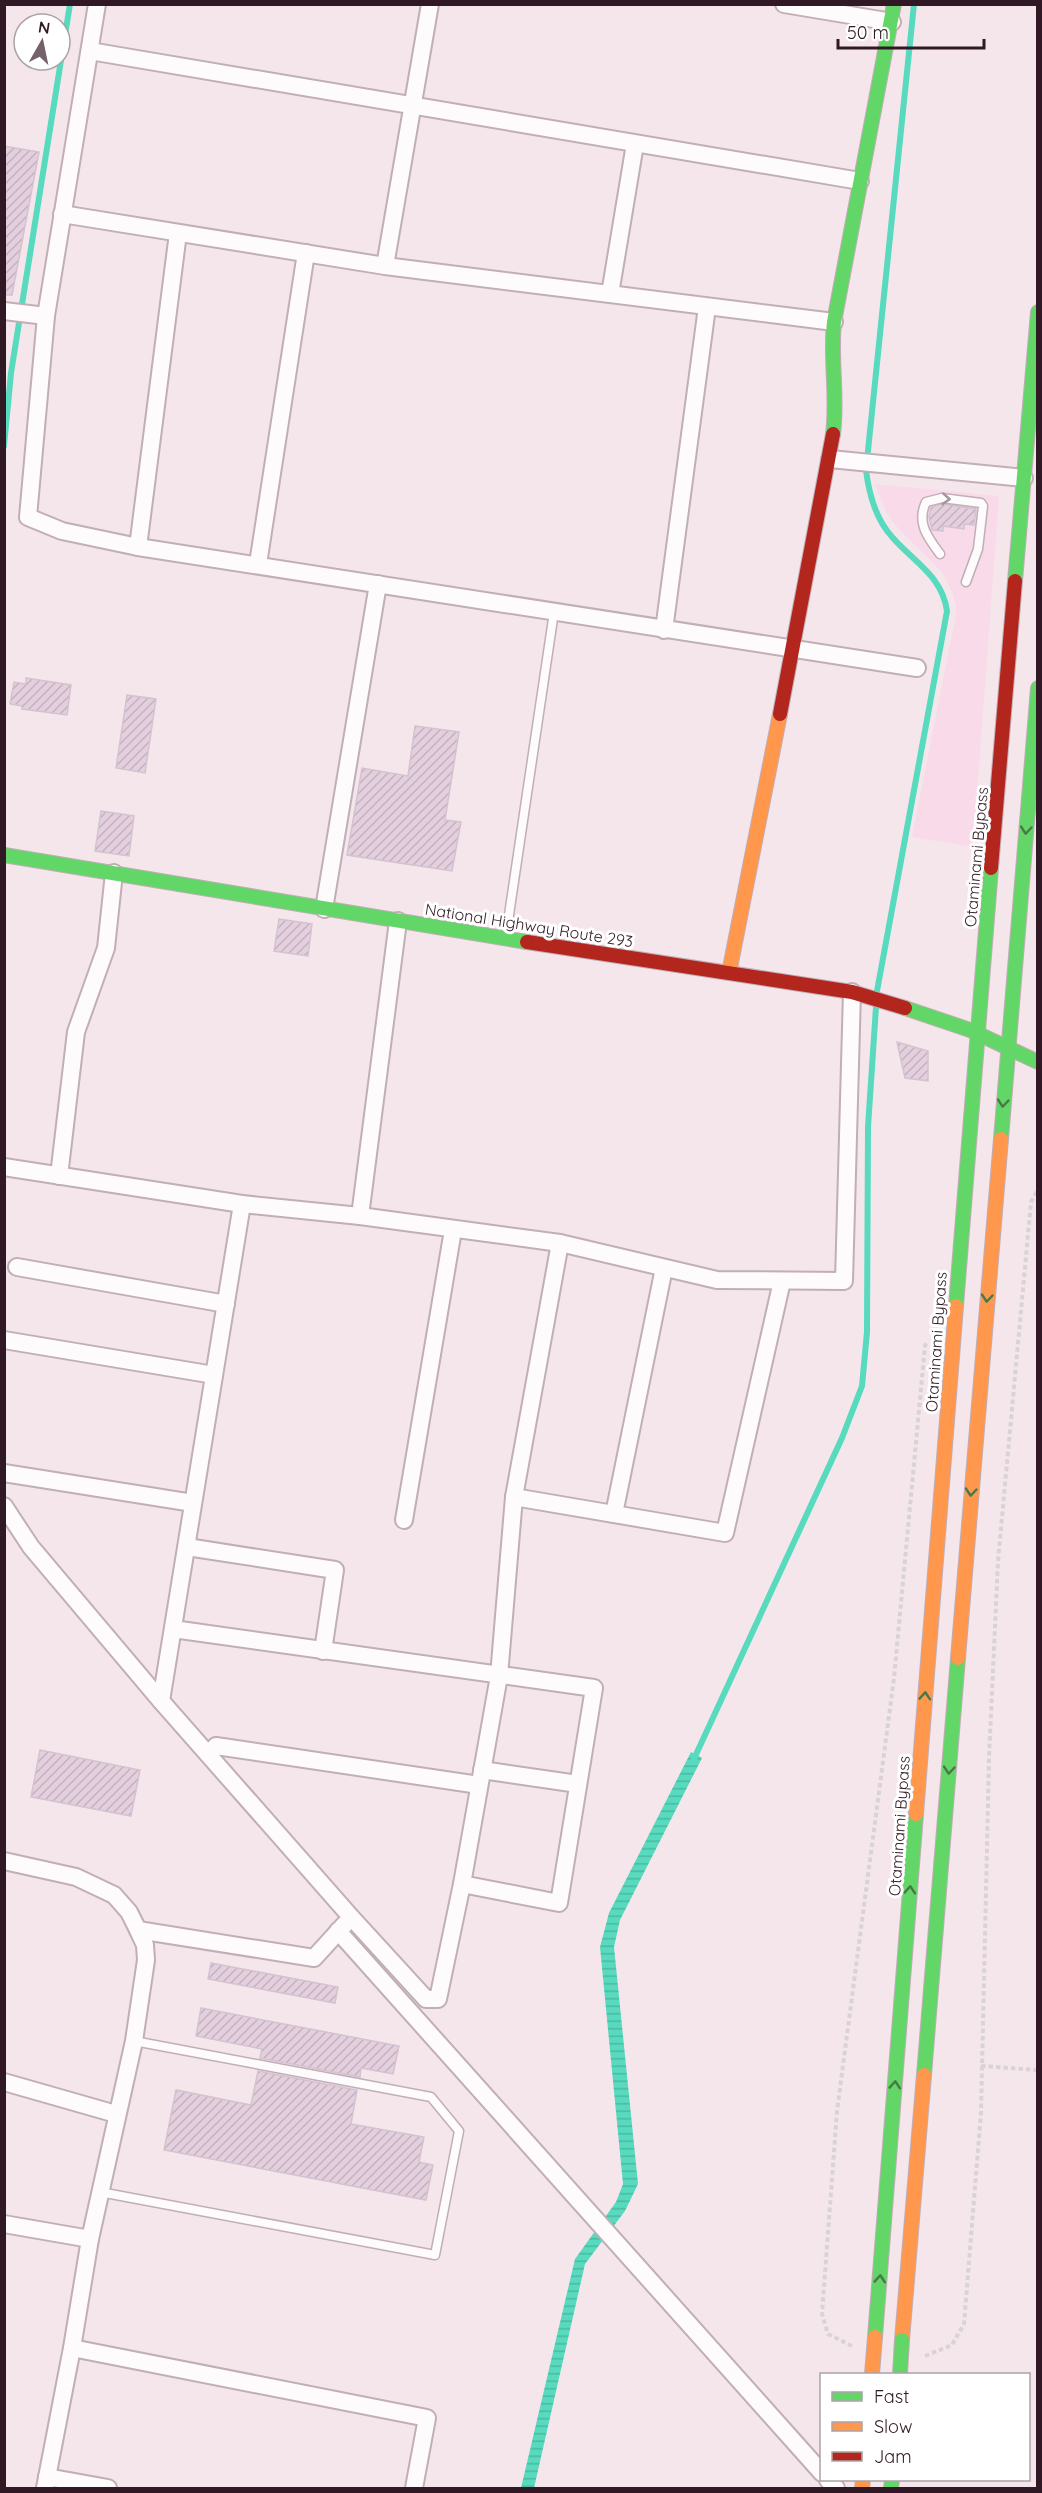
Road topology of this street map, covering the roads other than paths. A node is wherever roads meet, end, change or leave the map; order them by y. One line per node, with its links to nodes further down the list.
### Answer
1 (97, 4): 6 (street)
2 (430, 4): 7 (street)
3 (784, 4): 5 (street)
4 (894, 4): 5 (main road)
5 (892, 22): 9 (main road)
6 (90, 51): 7 (street); 10 (street)
7 (412, 106): 8 (street); 13 (street)
8 (635, 144): 9 (street); 14 (street)
9 (860, 182): 19 (main road)
10 (62, 214): 11 (street); 18 (street)
11 (178, 233): 12 (street); 22 (street)
12 (306, 253): 13 (street); 24 (street)
13 (385, 266): 14 (street)
14 (610, 294): 15 (street)
15 (707, 307): 19 (street); 28 (street)
16 (4, 310): 18 (street)
17 (1038, 312): 21 (main road, Otaminami Bypass)
18 (46, 316): 22 (street)
19 (834, 322): 20 (main road)
20 (830, 459): 21 (street); 29 (main road)
21 (1024, 478): 39 (main road, Otaminami Bypass)
22 (138, 547): 24 (street)
23 (940, 554): 25 (lane, one-way to 25)
24 (258, 564): 26 (street)
25 (966, 582)
26 (378, 584): 27 (street); 34 (street)
27 (554, 612): 28 (street); 36 (lane)
28 (664, 630): 29 (street)
29 (791, 649): 30 (street); 37 (main road)
30 (917, 668)
31 (1038, 688): 40 (main road, one-way to 40)
32 (4, 855): 33 (main road, National Highway Route 293)
33 (114, 873): 34 (main road, National Highway Route 293); 43 (street)
34 (324, 909): 35 (main road, National Highway Route 293)
35 (398, 921): 36 (main road, National Highway Route 293); 45 (street)
36 (506, 939): 37 (main road, National Highway Route 293)
37 (729, 973): 38 (main road, National Highway Route 293)
38 (852, 992): 39 (main road, National Highway Route 293); 50 (street)
39 (977, 1032): 40 (main road, National Highway Route 293); 80 (main road, Otaminami Bypass, one-way to 39, bridge)
40 (1008, 1045): 41 (main road, National Highway Route 293); 81 (main road, one-way to 81, bridge)
41 (1038, 1062)
42 (4, 1167): 43 (street)
43 (59, 1176): 44 (street)
44 (242, 1204): 45 (street); 51 (street)
45 (360, 1216): 46 (street)
46 (453, 1230): 47 (street); 59 (street)
47 (560, 1243): 49 (street); 55 (street)
48 (17, 1267): 51 (street)
49 (664, 1268): 50 (street); 58 (street)
50 (782, 1281): 58 (street)
51 (226, 1304): 53 (street)
52 (4, 1340): 53 (street)
53 (214, 1375): 56 (street)
54 (4, 1473): 56 (street)
55 (514, 1497): 58 (street); 63 (street)
56 (194, 1503): 60 (street)
57 (4, 1506): 64 (street)
58 (614, 1514)
59 (404, 1520)
60 (187, 1547): 61 (street); 62 (street)
61 (174, 1629): 62 (street); 64 (street)
62 (323, 1651): 63 (street)
63 (499, 1676): 66 (street); 67 (street)
64 (161, 1701): 65 (street)
65 (209, 1755): 66 (street); 70 (street)
66 (481, 1777): 67 (street); 69 (street)
67 (578, 1784): 69 (street)
68 (4, 1861): 71 (street)
69 (462, 1884): 70 (street)
70 (351, 1917): 72 (street)
71 (138, 1930): 72 (street); 73 (street)
72 (338, 1931): 82 (street)
73 (134, 2041): 75 (street); 76 (lane)
74 (4, 2082): 75 (street)
75 (116, 2114): 76 (street)
76 (100, 2192): 78 (street)
77 (4, 2224): 78 (street)
78 (90, 2239): 79 (street)
79 (72, 2348): 83 (street); 85 (street)
80 (872, 2373)
81 (900, 2373)
82 (820, 2471)
83 (46, 2483): 84 (street)
84 (108, 2488)
85 (414, 2488)

